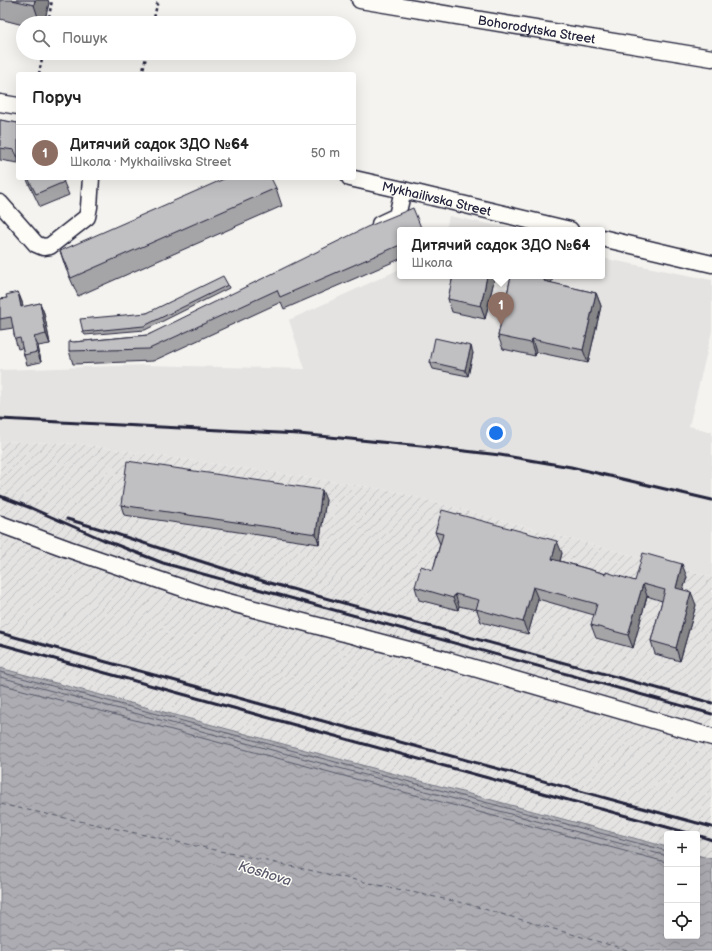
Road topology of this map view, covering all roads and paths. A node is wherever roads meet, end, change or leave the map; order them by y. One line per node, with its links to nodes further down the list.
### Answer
1 (52, 0): 5 (path)
2 (158, 0): 6 (path)
3 (360, 0): 4 (street, Bohorodytska Street)
4 (418, 5): 7 (street, Bohorodytska Street)
5 (49, 16)
6 (155, 16)
7 (712, 58)
8 (42, 60): 10 (path)
9 (145, 60): 11 (path)
10 (39, 72)
11 (142, 72)
12 (0, 103): 13 (street)
13 (16, 106)
14 (356, 179): 16 (street, Mykhailivska Street)
15 (92, 180): 17 (street)
16 (403, 190): 18 (street, Mykhailivska Street); 19 (street)
17 (0, 203)
18 (557, 227)
19 (369, 230)
20 (605, 239): 21 (street)
21 (712, 264)
22 (0, 524): 23 (street)
23 (712, 736)

